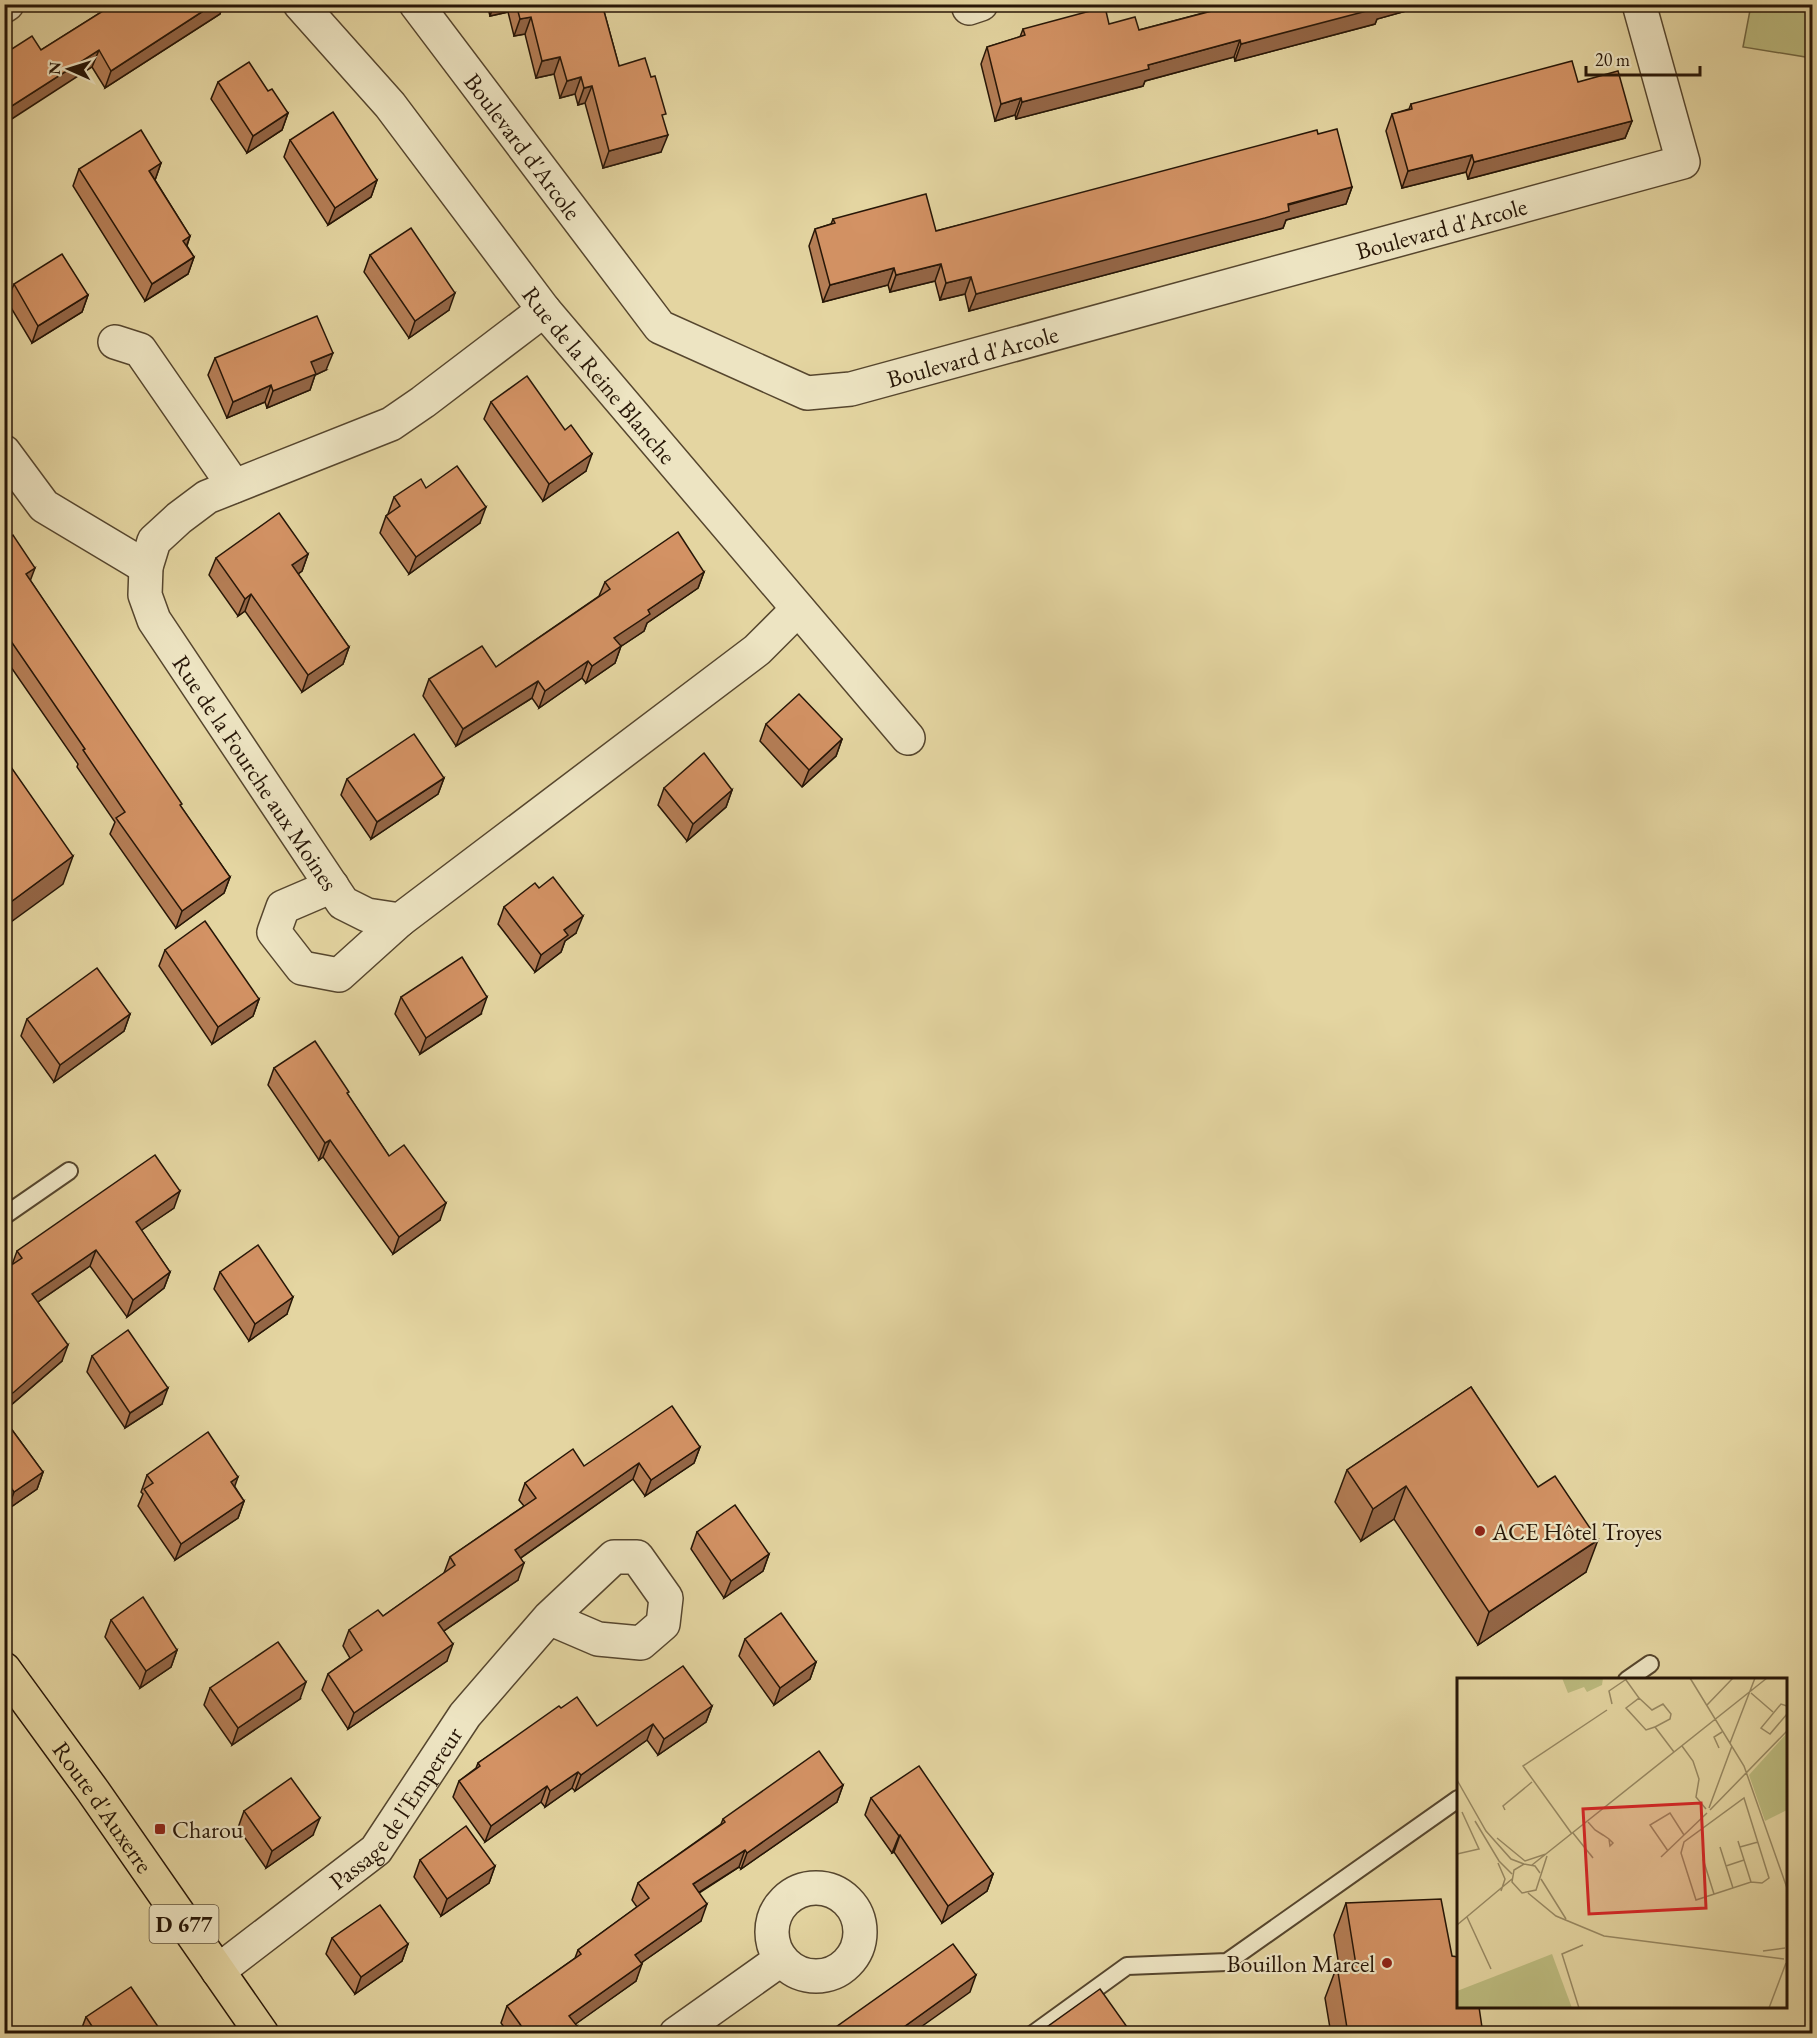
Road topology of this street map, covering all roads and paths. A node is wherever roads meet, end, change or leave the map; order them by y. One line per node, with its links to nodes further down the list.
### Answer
1 (300, 4): 4 (street, Rue de la Reine Blanche)
2 (416, 4): 3 (street, Boulevard d'Arcole)
3 (1640, 4)
4 (544, 310): 7 (street, Rue de la Fourche aux Moines); 9 (street, Rue de la Reine Blanche)
5 (115, 342): 7 (street)
6 (4, 452): 8 (street)
7 (234, 486): 8 (street, Rue de la Fourche aux Moines)
8 (146, 567): 11 (street, Rue de la Fourche aux Moines)
9 (798, 609): 10 (street, Rue de la Reine Blanche); 12 (street)
10 (908, 738)
11 (332, 886): 12 (street, Rue de la Fourche aux Moines); 12 (street)
12 (400, 920)
13 (69, 1171): 14 (lane)
14 (4, 1216)
15 (549, 1618): 21 (street, Passage de l'Empereur)
16 (1650, 1664): 18 (lane)
17 (4, 1669): 21 (main road, Route d'Auxerre / D 677)
18 (1631, 1678)
19 (1457, 1800): 24 (lane)
20 (780, 1960): 23 (street)
21 (218, 1971): 22 (main road, Route d'Auxerre / D 677)
22 (262, 2034)
23 (676, 2034)
24 (1033, 2034)

